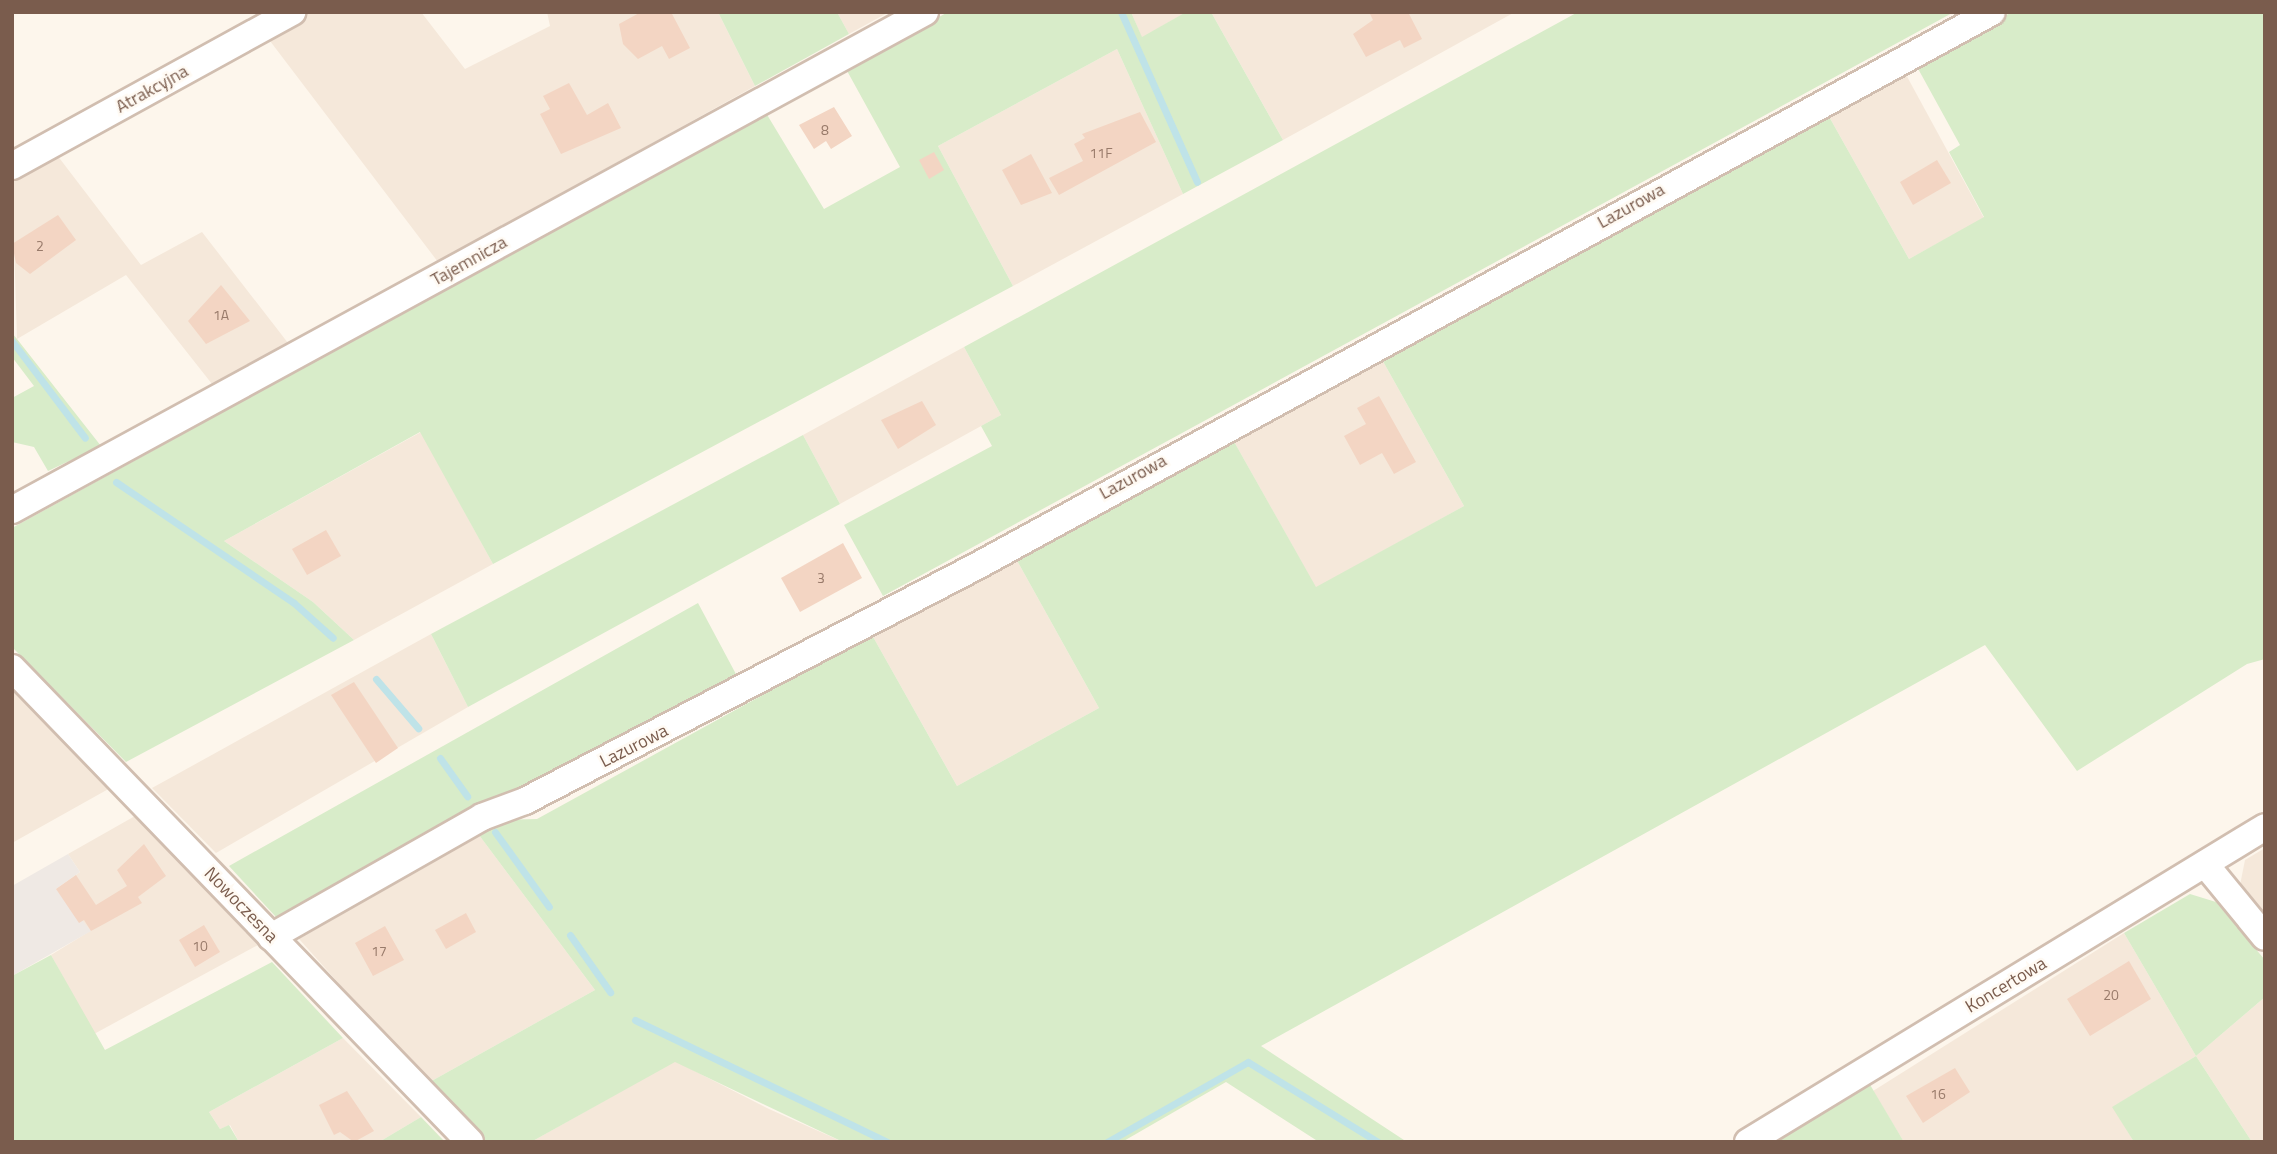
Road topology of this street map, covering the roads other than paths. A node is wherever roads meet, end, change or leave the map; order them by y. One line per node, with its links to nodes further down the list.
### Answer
1 (292, 12): 4 (street, Atrakcyjna)
2 (925, 12): 5 (street, Tajemnicza)
3 (1992, 12): 9 (street, Lazurowa)
4 (12, 166)
5 (12, 510)
6 (12, 668): 9 (street, Nowoczesna)
7 (2265, 827): 8 (street, Koncertowa)
8 (2205, 864): 10 (street); 12 (street, Koncertowa)
9 (271, 937): 11 (street, Nowoczesna)
10 (2265, 937)
11 (470, 1142)
12 (1748, 1142)

